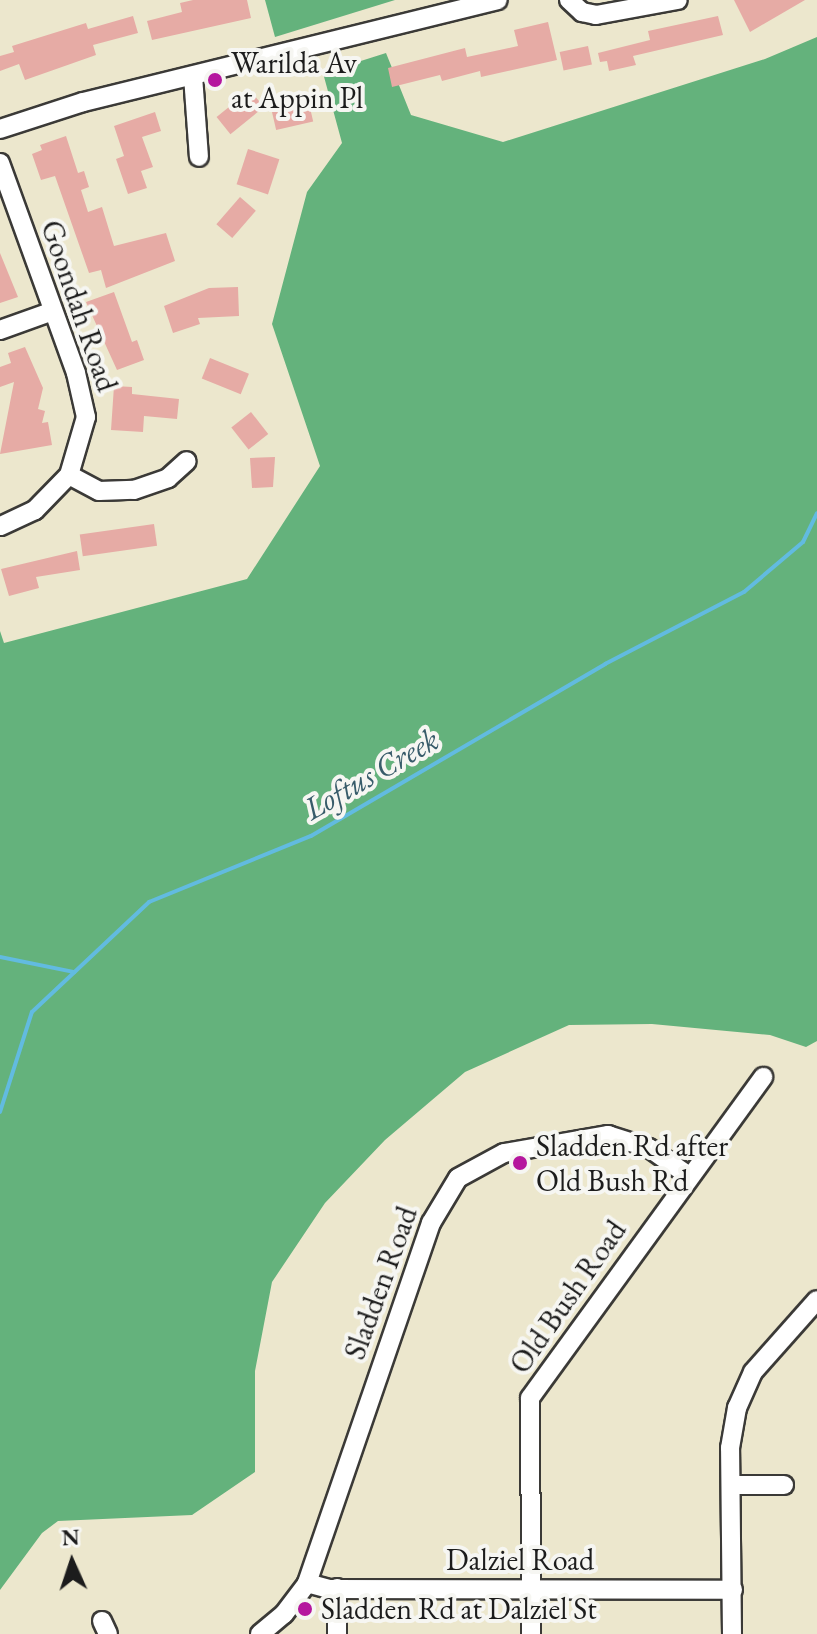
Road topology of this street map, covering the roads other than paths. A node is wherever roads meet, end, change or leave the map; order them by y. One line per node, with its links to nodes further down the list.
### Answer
1 (498, 0): 4 (street)
2 (569, 0): 3 (street)
3 (678, 0)
4 (193, 76): 5 (street); 6 (street)
5 (0, 129)
6 (199, 157)
7 (0, 163): 8 (street, Goondah Road)
8 (53, 311): 9 (street); 11 (street, Goondah Road)
9 (0, 330)
10 (187, 461): 11 (street)
11 (69, 475): 12 (street, Goondah Road)
12 (0, 526)
13 (763, 1077): 14 (street, Old Bush Road)
14 (689, 1176): 18 (street, Sladden Road); 19 (street, Old Bush Road)
15 (817, 1300): 16 (street)
16 (731, 1485): 17 (street); 21 (street)
17 (784, 1485)
18 (307, 1583): 20 (street, Dalziel Road); 22 (street, Sladden Road)
19 (530, 1587): 20 (street, Dalziel Road); 21 (street, Dalziel Road); 24 (street, Old Bush Road)
20 (337, 1588): 23 (street)
21 (733, 1590): 25 (street)
22 (260, 1634)
23 (337, 1634)
24 (531, 1634)
25 (732, 1634)

